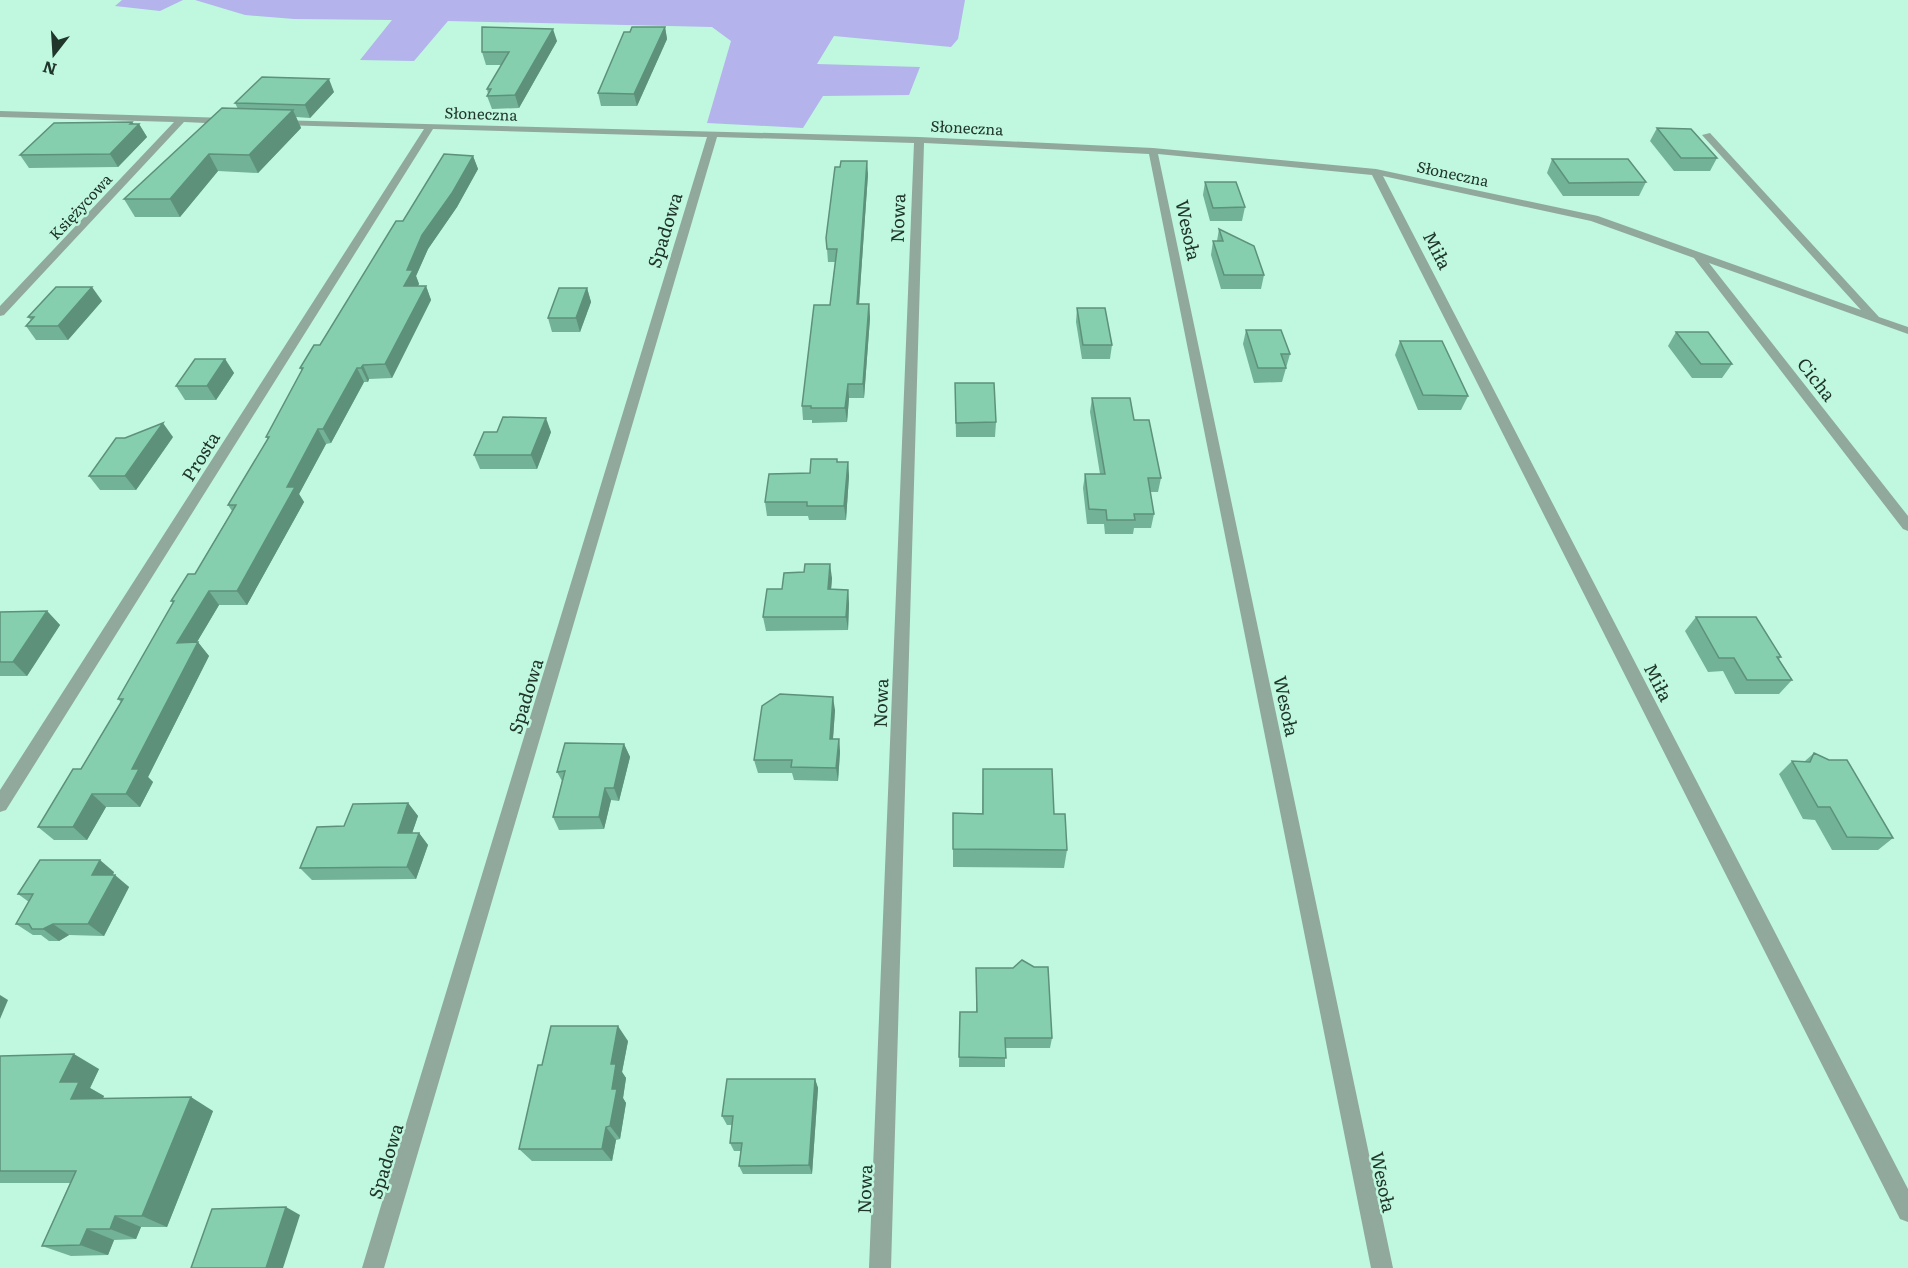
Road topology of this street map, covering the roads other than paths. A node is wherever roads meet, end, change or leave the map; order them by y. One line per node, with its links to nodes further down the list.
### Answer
1 (0, 114): 2 (street)
2 (182, 120): 3 (street); 12 (street, Księżycowa)
3 (234, 121)
4 (269, 122): 5 (street, Słoneczna)
5 (430, 127): 6 (street, Słoneczna); 16 (street, Prosta)
6 (713, 134): 8 (street, Słoneczna); 18 (street, Spadowa)
7 (1707, 135): 13 (street)
8 (920, 140): 9 (street, Słoneczna); 19 (street, Nowa)
9 (1153, 151): 10 (street, Słoneczna); 20 (street, Wesoła)
10 (1376, 172): 11 (street, Słoneczna); 17 (street, Miła)
11 (1697, 255): 13 (street, Słoneczna); 15 (street, Cicha)
12 (0, 313)
13 (1876, 320): 14 (street, Słoneczna)
14 (1908, 331)
15 (1908, 526)
16 (0, 806)
17 (1908, 1211)
18 (373, 1268)
19 (880, 1268)
20 (1382, 1268)

